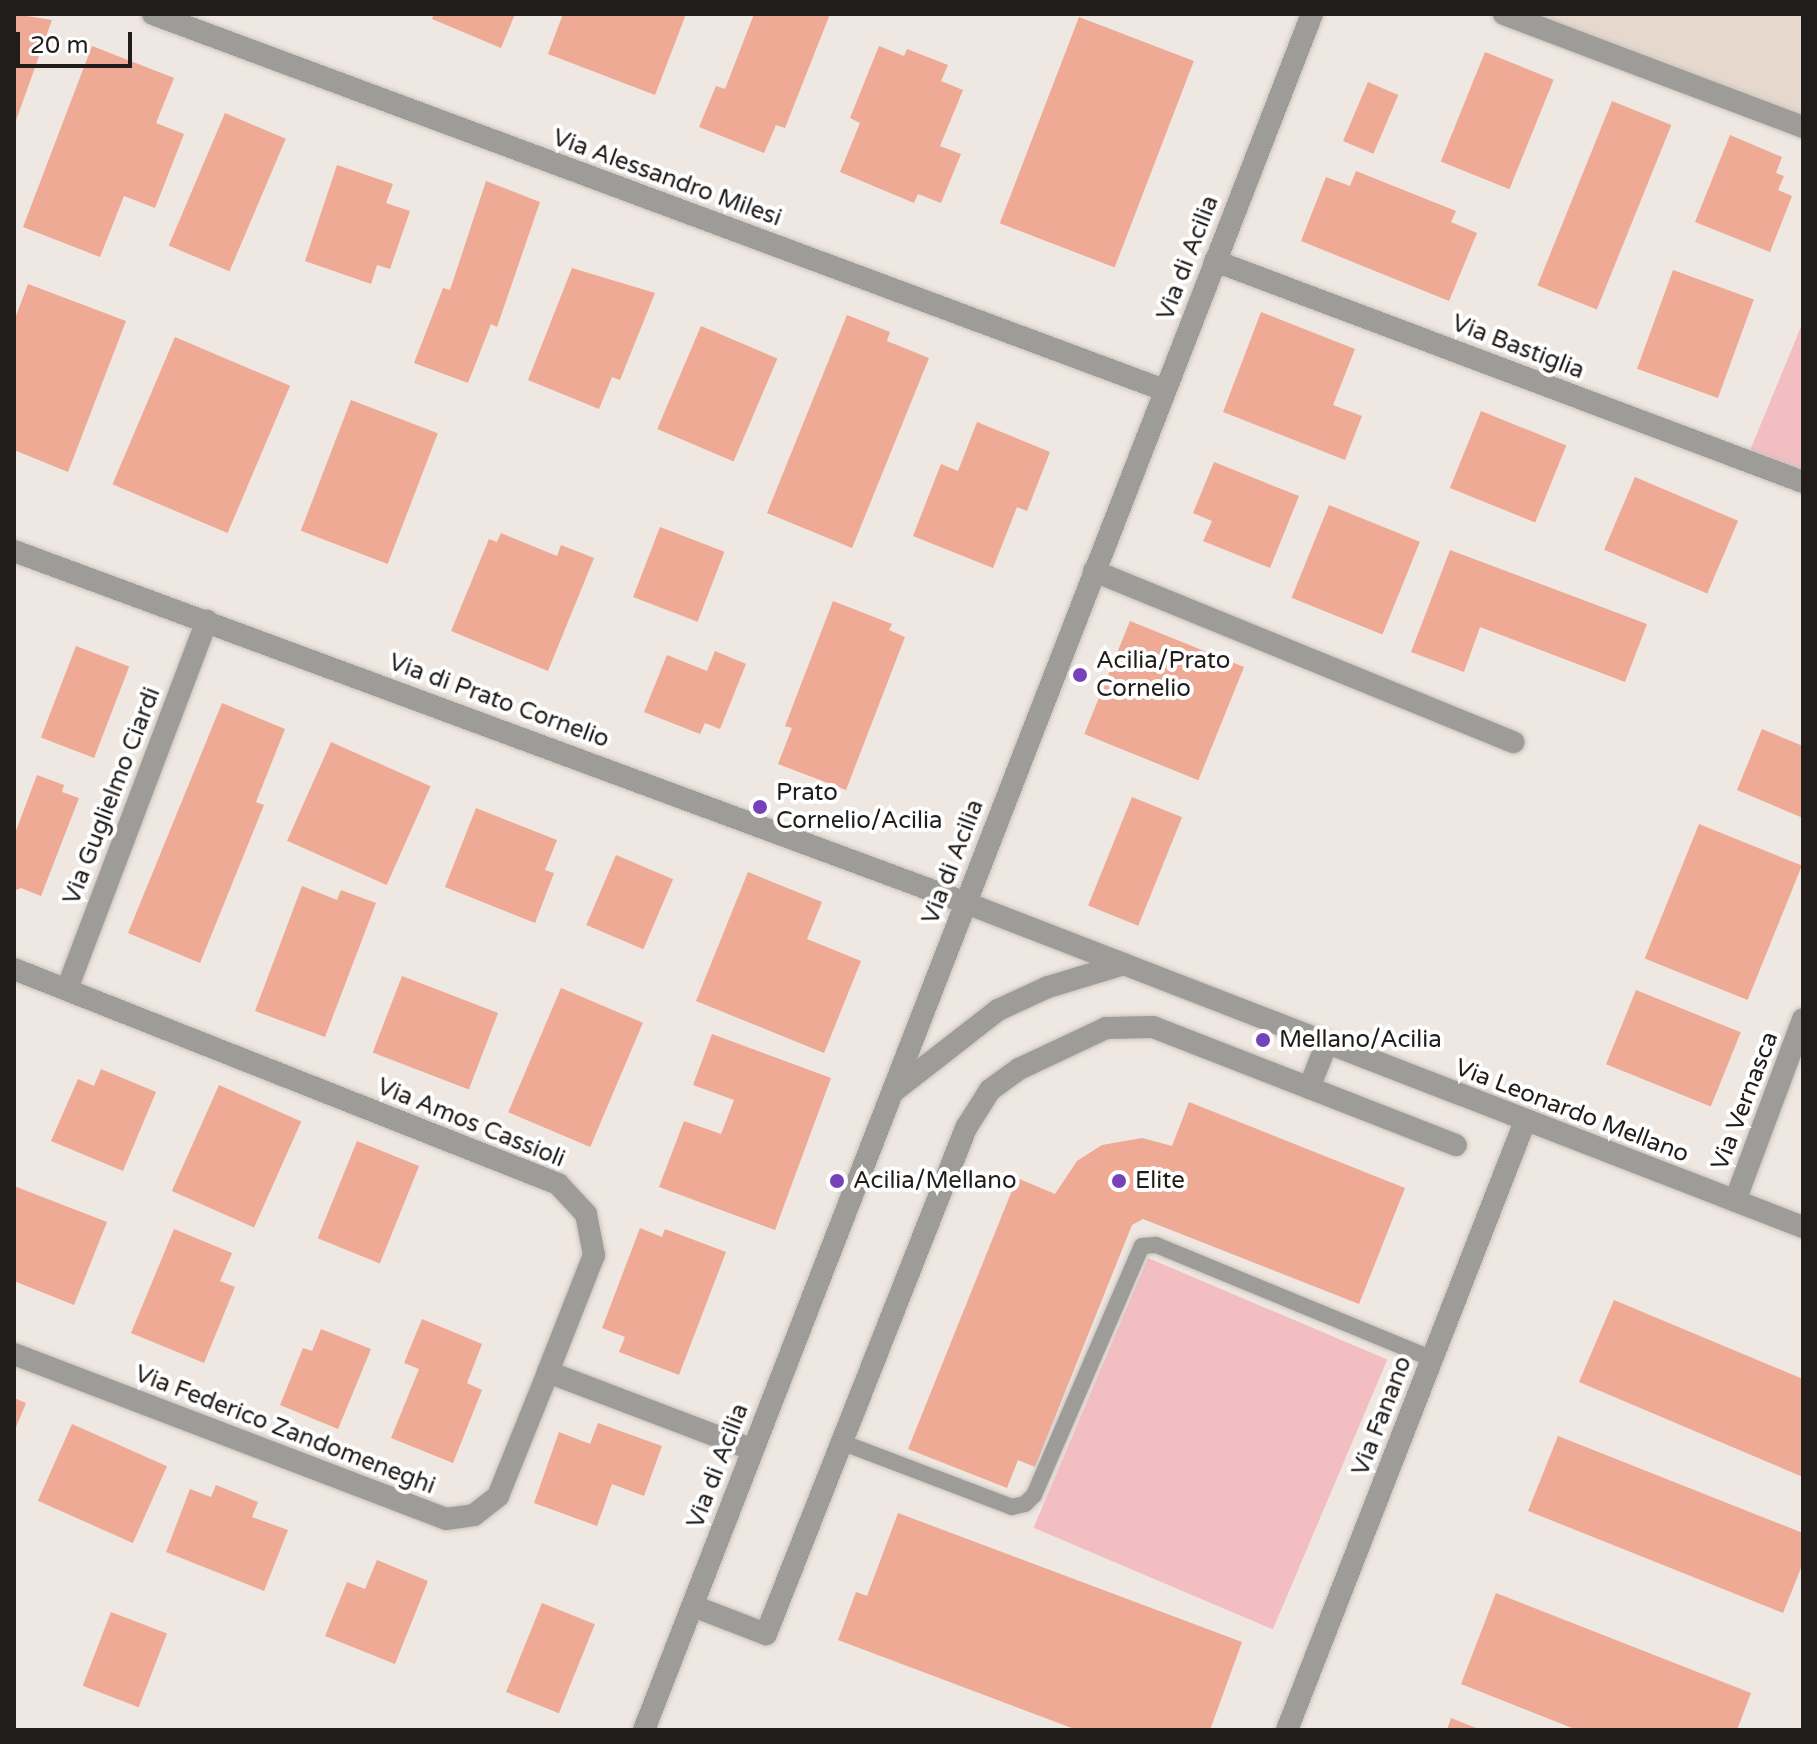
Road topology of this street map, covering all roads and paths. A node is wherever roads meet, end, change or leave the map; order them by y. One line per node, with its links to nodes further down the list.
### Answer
1 (153, 14): 6 (street, Via Alessandro Milesi)
2 (1312, 14): 5 (street, Via di Acilia)
3 (1504, 14): 4 (street)
4 (1803, 127)
5 (1215, 261): 6 (street, Via di Acilia); 7 (street, Via Bastiglia)
6 (1164, 390): 9 (street, Via di Acilia)
7 (1803, 482)
8 (14, 551): 10 (street, Via di Prato Cornelio)
9 (1094, 571): 11 (street); 12 (street, Via di Acilia)
10 (207, 621): 12 (street, Via di Prato Cornelio); 15 (street, Via Guglielmo Ciardi)
11 (1514, 742)
12 (966, 903): 13 (street, Via Leonardo Mellano); 19 (street, Via di Acilia)
13 (1124, 964): 17 (street, Via Leonardo Mellano); 19 (street)
14 (14, 969): 15 (street, Via Amos Cassioli)
15 (67, 989): 26 (street, Via Amos Cassioli)
16 (1803, 1019): 22 (street, Via Vernasca)
17 (1327, 1043): 18 (street); 20 (street, Via Leonardo Mellano)
18 (1309, 1088): 21 (street); 27 (street)
19 (894, 1091): 28 (street, Via di Acilia)
20 (1525, 1121): 22 (street, Via Leonardo Mellano); 25 (street, Via Fanano)
21 (1456, 1145)
22 (1735, 1201): 23 (street, Via Leonardo Mellano)
23 (1803, 1227)
24 (14, 1354): 26 (street, Via Federico Zandomeneghi)
25 (1432, 1359): 27 (lane); 31 (street, Via Fanano)
26 (548, 1372): 28 (street)
27 (841, 1442): 29 (street)
28 (751, 1449): 29 (street, Via di Acilia)
29 (693, 1606): 30 (street, Via di Acilia)
30 (644, 1730)
31 (1287, 1730)

